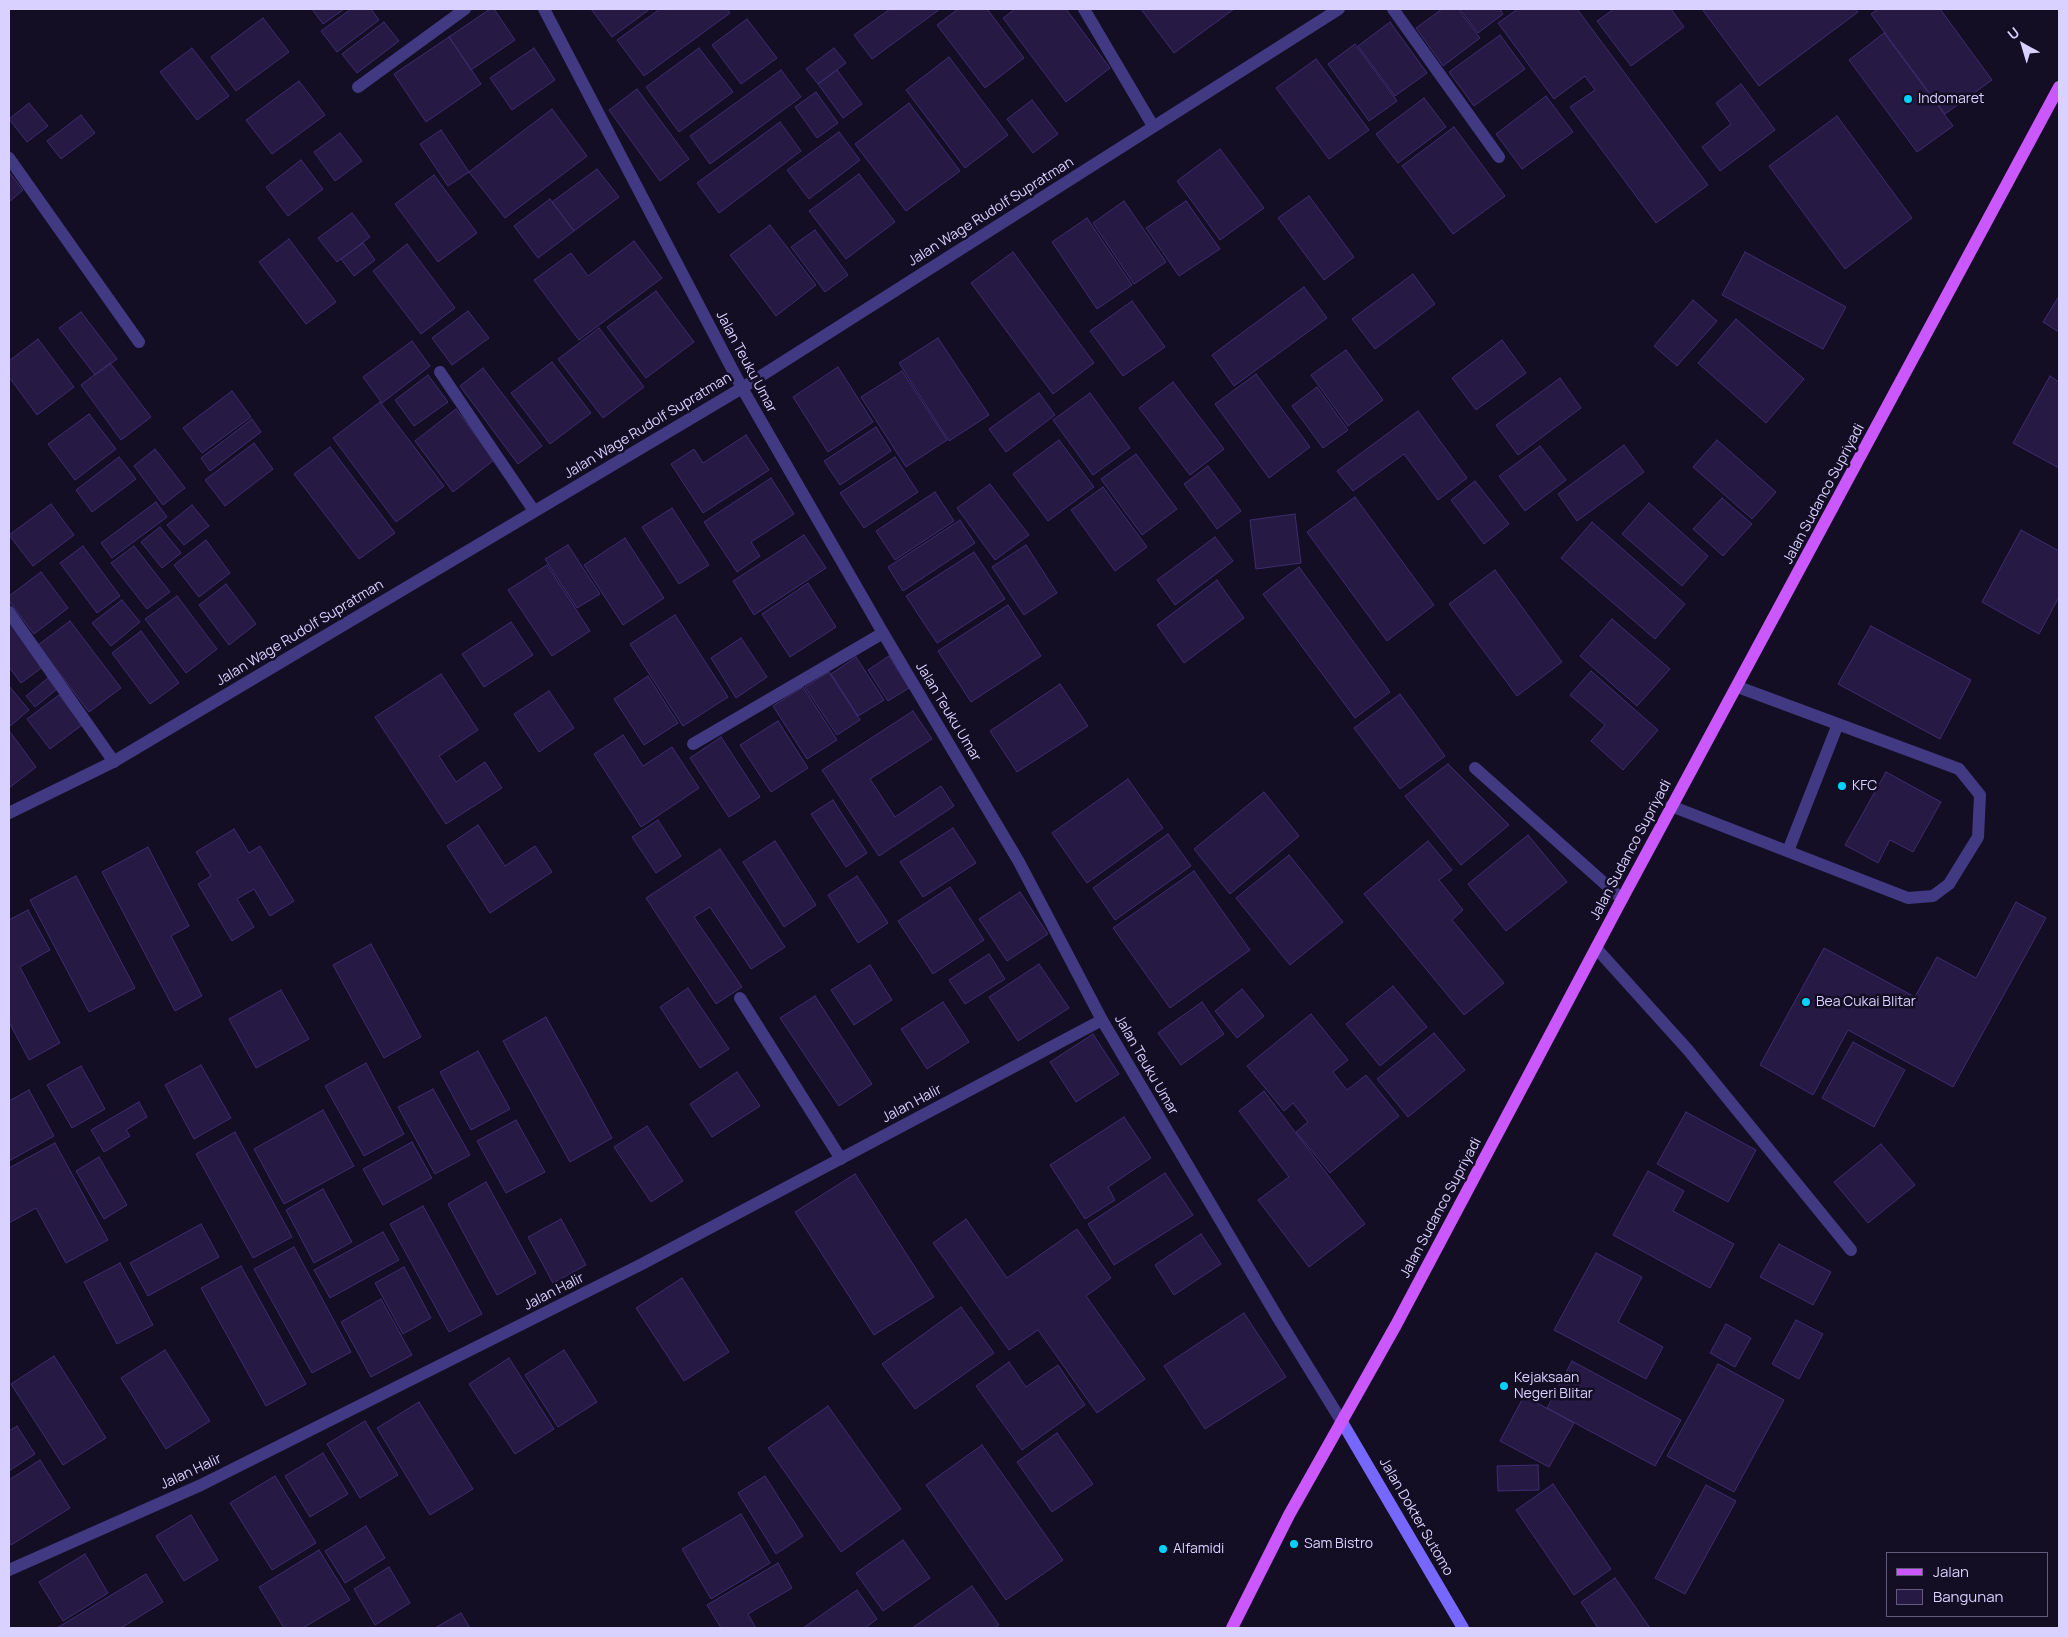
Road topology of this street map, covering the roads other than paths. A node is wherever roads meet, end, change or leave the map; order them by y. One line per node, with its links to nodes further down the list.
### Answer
1 (465, 9): 6 (street)
2 (544, 9): 13 (street, Jalan Teuku Umar)
3 (1084, 9): 8 (street)
4 (1339, 9): 8 (street, Jalan Wage Rudolf Supratman)
5 (1392, 9): 9 (street)
6 (358, 87)
7 (2059, 88): 17 (main road, Jalan Sudanco Supriyadi)
8 (1154, 126): 13 (street, Jalan Wage Rudolf Supratman)
9 (1499, 157)
10 (9, 158): 11 (street)
11 (139, 342)
12 (440, 372): 14 (street)
13 (742, 388): 14 (street, Jalan Wage Rudolf Supratman); 16 (street, Jalan Teuku Umar)
14 (534, 511): 20 (street, Jalan Wage Rudolf Supratman)
15 (9, 612): 20 (street)
16 (883, 633): 19 (street); 28 (street, Jalan Teuku Umar)
17 (1738, 687): 18 (street); 22 (main road, Jalan Sudanco Supriyadi)
18 (1838, 724): 24 (street); 24 (street)
19 (693, 744)
20 (114, 762): 23 (street, Jalan Wage Rudolf Supratman)
21 (1475, 768): 25 (street)
22 (1671, 806): 24 (street); 25 (main road, Jalan Sudanco Supriyadi)
23 (9, 813)
24 (1788, 851)
25 (1622, 899): 26 (main road, Jalan Sudanco Supriyadi)
26 (1596, 948): 30 (street); 31 (main road, Jalan Sudanco Supriyadi)
27 (740, 998): 29 (street)
28 (1102, 1020): 29 (street, Jalan Halir); 31 (street, Jalan Teuku Umar)
29 (841, 1159): 32 (street, Jalan Halir)
30 (1851, 1250)
31 (1342, 1422): 33 (main road, Jalan Sudanco Supriyadi); 34 (main road, Jalan Dokter Sutomo)
32 (9, 1570)
33 (1232, 1628)
34 (1462, 1628)

